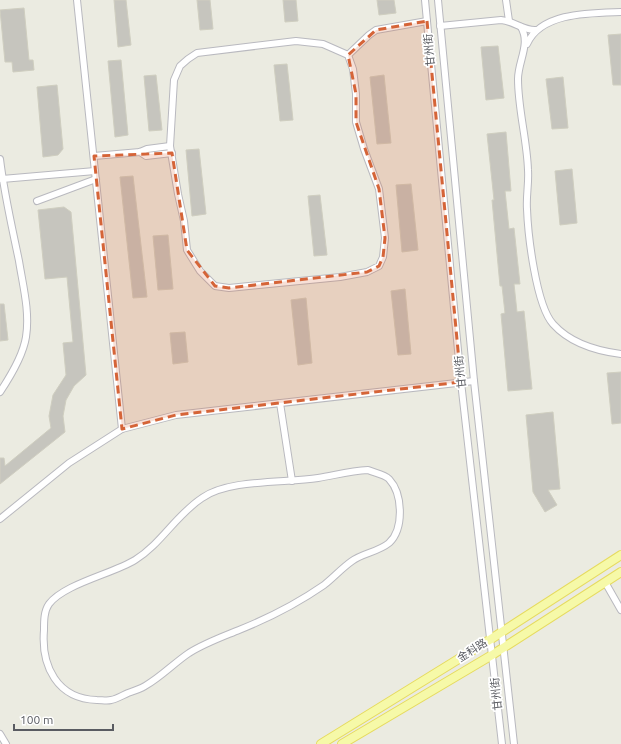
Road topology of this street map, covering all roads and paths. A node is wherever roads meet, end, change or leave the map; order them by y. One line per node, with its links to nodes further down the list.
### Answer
1 (77, 0): 16 (street)
2 (425, 0): 6 (street, 甘州街)
3 (438, 0): 8 (street, 甘州街)
4 (506, 0): 7 (street)
5 (621, 12): 10 (street)
6 (427, 21): 12 (street); 24 (street, 甘州街)
7 (509, 21): 8 (street); 9 (street)
8 (440, 26): 23 (street, 甘州街)
9 (521, 26): 10 (street); 11 (street)
10 (536, 30): 11 (street)
11 (525, 48): 22 (street)
12 (348, 56): 13 (street); 15 (street)
13 (170, 146): 14 (street); 15 (street)
14 (140, 152): 15 (street); 16 (street)
15 (172, 153)
16 (94, 156): 18 (street)
17 (0, 159): 19 (street)
18 (95, 171): 19 (street); 20 (street)
19 (2, 179): 25 (street)
20 (96, 179): 21 (street); 27 (street)
21 (37, 201)
22 (621, 354)
23 (474, 381): 24 (street); 34 (street, 甘州街)
24 (461, 382): 26 (street); 35 (street, 甘州街)
25 (0, 392)
26 (280, 403): 27 (street); 28 (street)
27 (122, 429): 29 (street)
28 (292, 480): 28 (street)
29 (0, 519)
30 (621, 555): 34 (main road, 金科路)
31 (621, 572): 32 (main road, 金科路)
32 (605, 582): 33 (street); 36 (main road, 金科路)
33 (621, 610)
34 (502, 631): 35 (main road, 金科路); 36 (street, 甘州街)
35 (491, 639): 37 (street, 甘州街); 40 (main road, 金科路)
36 (504, 647): 37 (main road, 金科路); 43 (street, 甘州街)
37 (492, 655): 41 (main road, 金科路); 42 (street, 甘州街)
38 (0, 734): 39 (street)
39 (6, 744)
40 (321, 744)
41 (342, 744)
42 (502, 744)
43 (514, 744)

